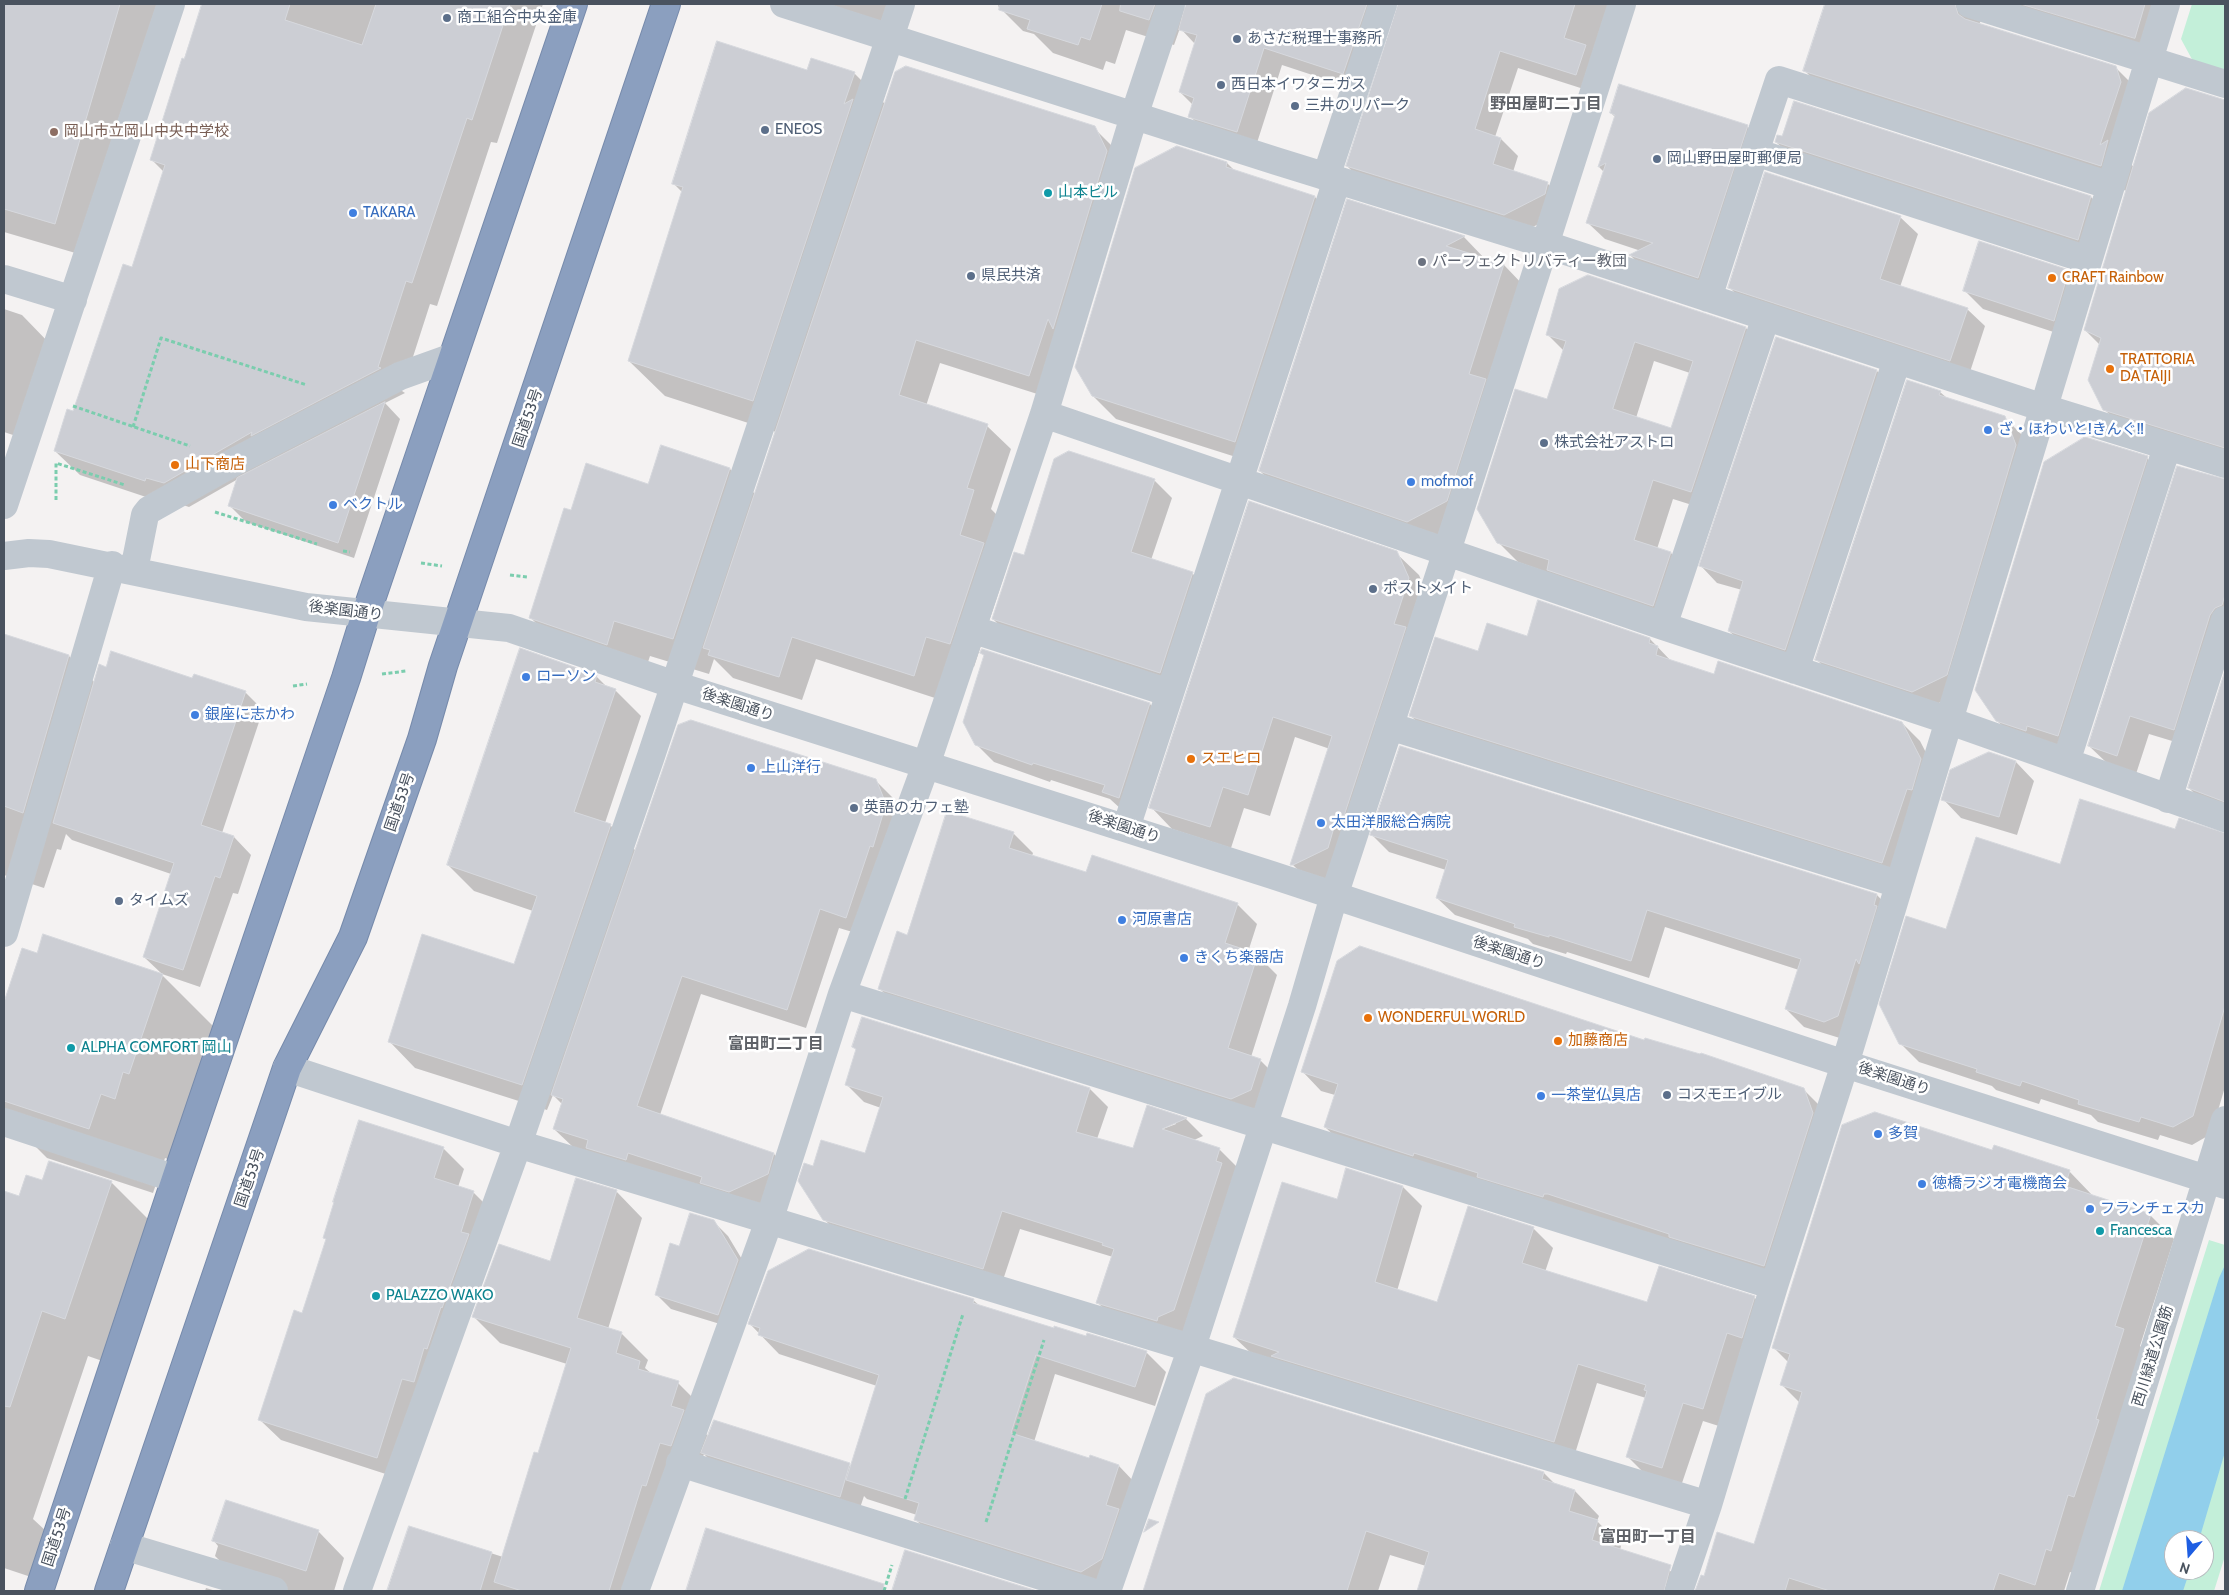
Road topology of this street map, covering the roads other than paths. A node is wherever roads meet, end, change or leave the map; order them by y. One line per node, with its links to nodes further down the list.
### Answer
1 (171, 4): 22 (street)
2 (573, 4): 24 (highway, 国道53号)
3 (666, 4): 37 (highway, 国道53号)
4 (784, 4): 11 (street)
5 (901, 4): 11 (street)
6 (1171, 4): 14 (street)
7 (1383, 4): 16 (street)
8 (1622, 4): 18 (street)
9 (1970, 4): 12 (street)
10 (2166, 4): 12 (street)
11 (890, 37): 14 (street); 41 (street)
12 (2148, 60): 13 (street); 17 (street)
13 (2225, 84)
14 (1134, 116): 16 (street); 27 (street)
15 (1755, 152): 17 (street); 19 (street); 21 (street)
16 (1331, 179): 18 (street); 30 (street)
17 (2111, 186): 19 (street)
18 (1544, 244): 21 (street); 32 (street)
19 (2088, 260): 26 (street)
20 (4, 279): 22 (street)
21 (1708, 298): 23 (street)
22 (74, 300): 31 (street)
23 (1766, 317): 25 (street); 38 (street)
24 (453, 357): 34 (street); 35 (highway, 国道53号)
25 (1897, 360): 26 (street); 40 (street)
26 (2044, 408): 28 (street); 43 (street)
27 (1044, 414): 30 (street); 39 (street)
28 (2167, 446): 29 (street); 45 (street)
29 (2225, 464)
30 (1240, 481): 32 (street); 42 (street)
31 (4, 505)
32 (1447, 551): 38 (street); 44 (street)
33 (4, 556): 34 (street, 後楽園通り)
34 (123, 568): 35 (street, 後楽園通り); 52 (street)
35 (366, 614): 37 (street, 後楽園通り); 60 (highway, 国道53号)
36 (2225, 620): 47 (street)
37 (458, 624): 41 (street, 後楽園通り); 55 (highway, 国道53号)
38 (1663, 626): 40 (street)
39 (971, 629): 42 (street); 46 (street)
40 (1795, 670): 43 (street)
41 (676, 685): 46 (street, 後楽園通り); 59 (street)
42 (1170, 693): 49 (street)
43 (1947, 720): 45 (street); 50 (street)
44 (1389, 726): 50 (street); 51 (street)
45 (2066, 762): 47 (street)
46 (926, 765): 49 (street, 後楽園通り); 53 (street)
47 (2168, 799): 48 (street)
48 (2225, 818)
49 (1126, 828): 51 (street, 後楽園通り)
50 (1898, 884): 54 (street)
51 (1334, 896): 54 (street, 後楽園通り); 58 (street)
52 (4, 933)
53 (842, 994): 58 (street); 62 (street)
54 (1845, 1064): 61 (street, 後楽園通り); 63 (street)
55 (287, 1068): 59 (street); 67 (highway, 国道53号)
56 (2225, 1120): 61 (street, 西川緑道公園筋)
57 (4, 1122): 60 (street)
58 (1264, 1124): 63 (street); 64 (street)
59 (518, 1144): 62 (street); 71 (street)
60 (176, 1179): 68 (highway, 国道53号)
61 (2216, 1182): 76 (street, 西川緑道公園筋)
62 (769, 1221): 64 (street); 65 (street)
63 (1774, 1286): 66 (street)
64 (1192, 1347): 66 (street); 74 (street)
65 (680, 1463): 72 (street); 73 (street)
66 (1708, 1505): 75 (street)
67 (124, 1546): 69 (highway, 国道53号); 70 (street)
68 (39, 1591)
69 (109, 1591)
70 (274, 1591)
71 (357, 1591)
72 (635, 1591)
73 (1089, 1591)
74 (1107, 1591)
75 (1679, 1591)
76 (2080, 1591)

